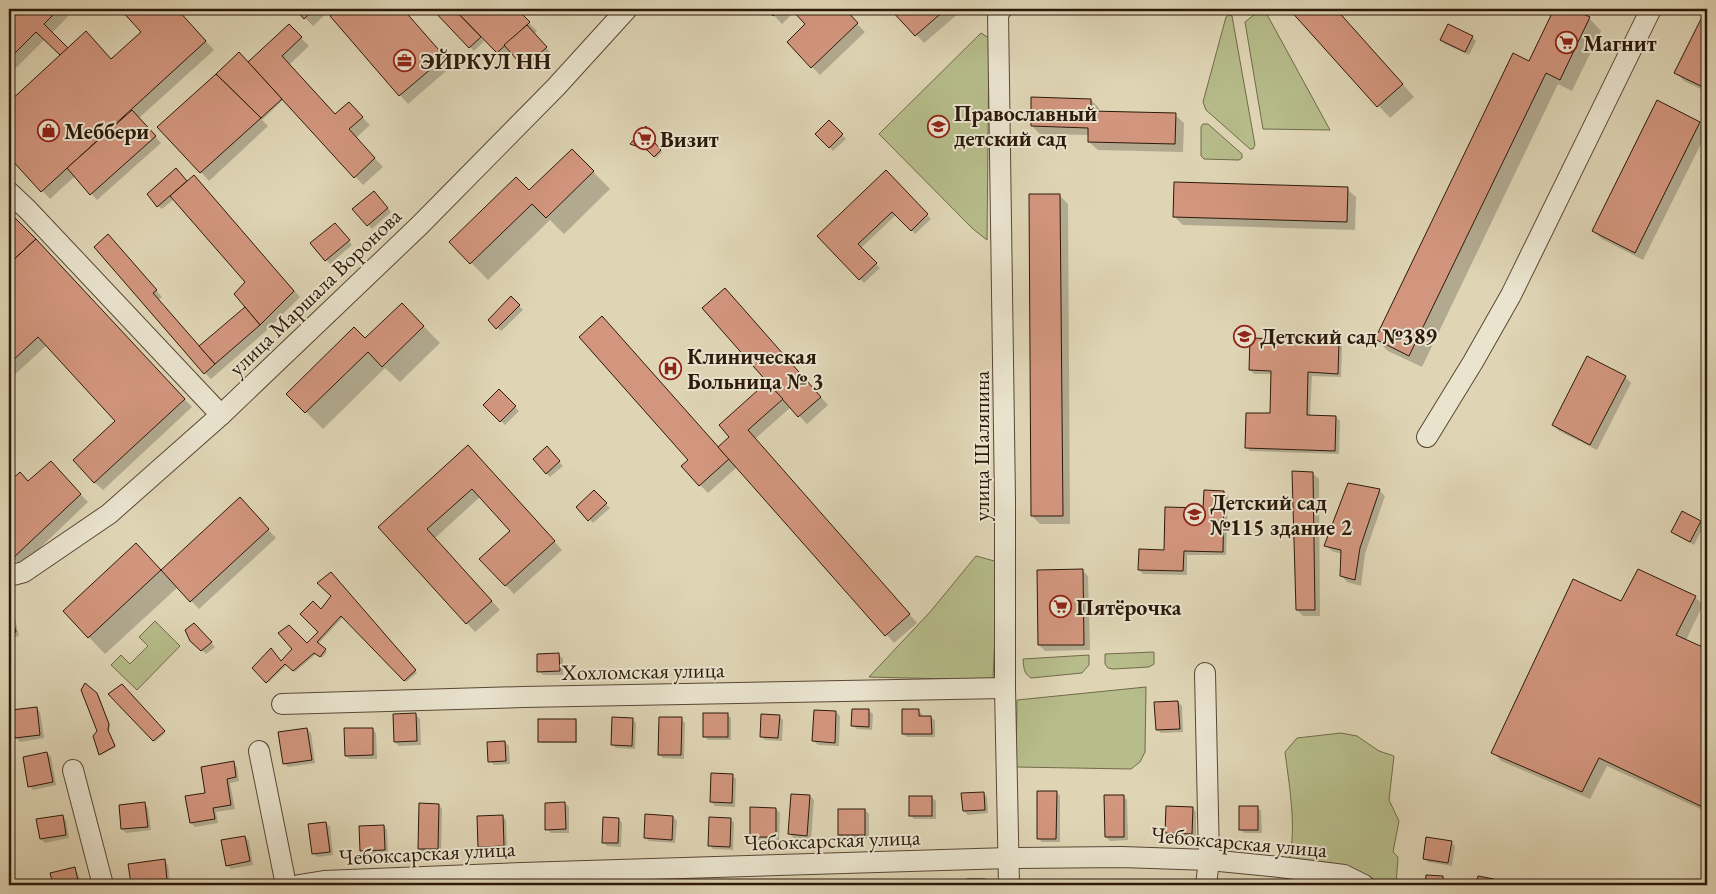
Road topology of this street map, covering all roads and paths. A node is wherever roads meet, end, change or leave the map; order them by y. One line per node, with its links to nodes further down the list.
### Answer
1 (627, 9): 5 (street, улица Маршала Воронова)
2 (1002, 9): 9 (street, улица Шаляпина)
3 (1652, 9): 6 (street)
4 (9, 192): 5 (street)
5 (221, 416): 7 (street, улица Маршала Воронова)
6 (1427, 437)
7 (9, 576)
8 (1205, 672): 14 (street)
9 (1005, 688): 10 (street, Хохломская улица); 13 (street, улица Шаляпина)
10 (282, 704)
11 (259, 751): 17 (street)
12 (73, 770): 16 (street)
13 (1009, 858): 14 (street, Чебоксарская улица); 15 (street, Чебоксарская улица); 19 (street, улица Шаляпина)
14 (1209, 860): 20 (street); 21 (street, Чебоксарская улица)
15 (324, 883): 18 (street, Чебоксарская улица)
16 (103, 885)
17 (286, 885)
18 (299, 885)
19 (1009, 885)
20 (1206, 885)
21 (1364, 885)

